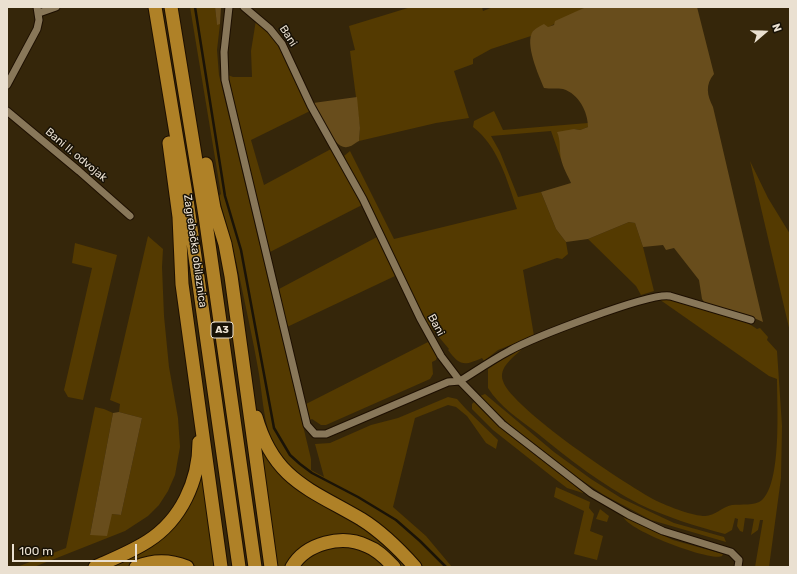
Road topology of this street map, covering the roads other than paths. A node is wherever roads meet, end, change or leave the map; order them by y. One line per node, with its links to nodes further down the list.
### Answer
1 (56, 7): 6 (street)
2 (155, 7): 10 (highway, Zagrebačka obilaznica / A3)
3 (171, 7): 8 (highway, Zagrebačka obilaznica / A3)
4 (229, 7): 15 (street)
5 (244, 7): 15 (street, Bani)
6 (38, 10): 7 (street)
7 (7, 85)
8 (186, 94): 14 (highway); 21 (highway, Zagrebačka obilaznica / A3)
9 (7, 111): 11 (street, Bani II. odvojak)
10 (174, 116): 13 (highway); 20 (highway, Zagrebačka obilaznica / A3)
11 (130, 216)
12 (751, 320): 15 (street)
13 (194, 367): 16 (highway); 19 (highway)
14 (245, 372): 22 (highway); 25 (highway)
15 (460, 381): 26 (street, Bani)
16 (95, 567)
17 (136, 567): 18 (highway)
18 (188, 567)
19 (221, 567)
20 (239, 567)
21 (255, 567)
22 (271, 567)
23 (292, 567): 24 (highway)
24 (394, 567)
25 (416, 567)
26 (738, 567)

